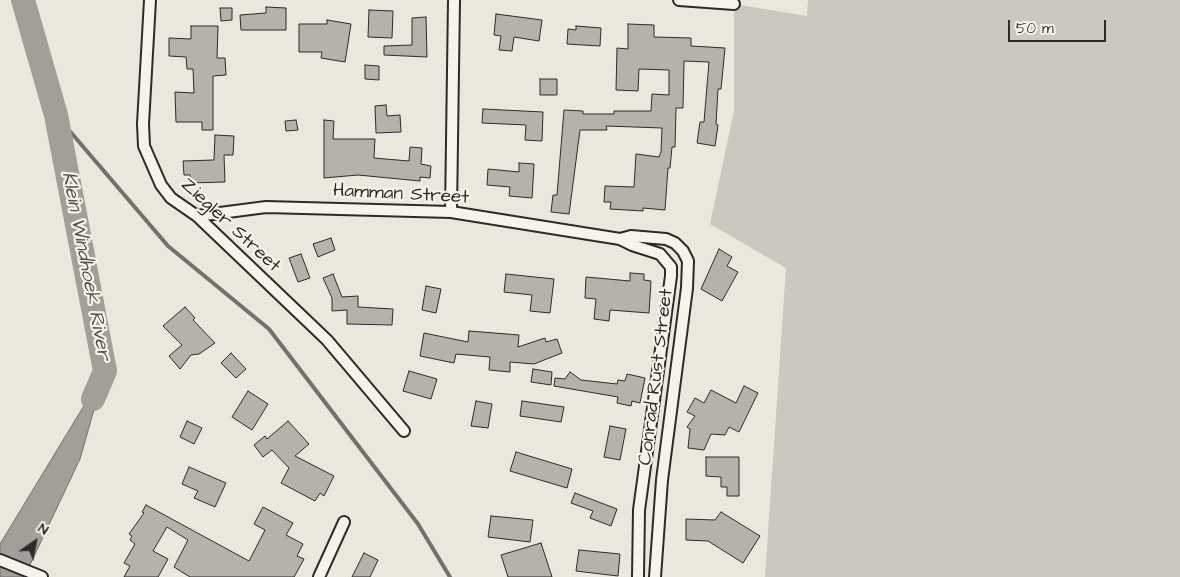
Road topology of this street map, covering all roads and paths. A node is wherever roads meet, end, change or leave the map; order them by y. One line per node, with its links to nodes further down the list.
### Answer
1 (150, 0): 6 (street, Ziegler Street)
2 (454, 0): 5 (street)
3 (679, 0): 4 (street)
4 (734, 4)
5 (451, 212): 6 (street, Hamman Street); 7 (street, Hamman Street)
6 (197, 216): 9 (street, Ziegler Street)
7 (620, 239): 8 (street, Hamman Street); 15 (street, Conrad Rust Street)
8 (660, 254): 14 (street, Conrad Rust Street)
9 (404, 431)
10 (344, 522): 13 (street)
11 (0, 560): 12 (street)
12 (42, 577)
13 (319, 577)
14 (638, 577)
15 (655, 577)

